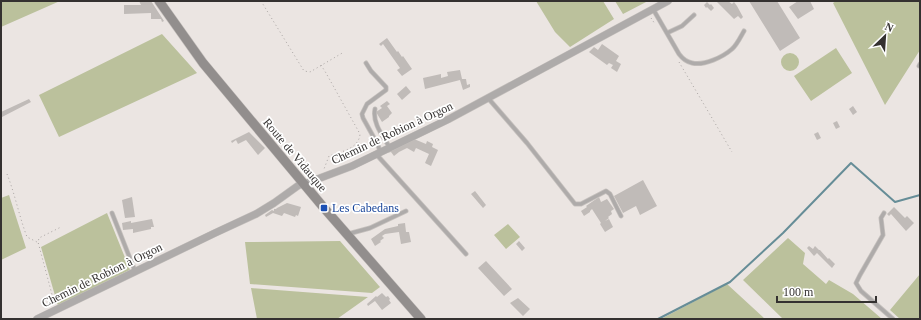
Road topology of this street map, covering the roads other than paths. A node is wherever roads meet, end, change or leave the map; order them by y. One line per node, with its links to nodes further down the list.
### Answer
1 (160, 1): 12 (street, Route de Vidauque)
2 (668, 1): 3 (street, Chemin de Robion à Orgon)
3 (651, 11): 6 (lane); 8 (street, Chemin de Robion à Orgon)
4 (694, 15): 6 (lane)
5 (744, 31): 6 (lane)
6 (667, 33)
7 (366, 63): 11 (lane)
8 (488, 98): 10 (street, Chemin de Robion à Orgon); 16 (lane)
9 (375, 109): 10 (lane)
10 (390, 148): 11 (street, Chemin de Robion à Orgon)
11 (378, 153): 12 (street, Chemin de Robion à Orgon); 18 (lane)
12 (305, 184): 17 (street, Route de Vidauque); 19 (street, Chemin de Robion à Orgon)
13 (406, 211): 17 (lane)
14 (112, 213): 19 (lane)
15 (884, 213): 22 (lane)
16 (621, 216)
17 (347, 235): 21 (street, Route de Vidauque)
18 (466, 254)
19 (135, 271): 20 (street, Chemin de Robion à Orgon)
20 (37, 319)
21 (421, 319)
22 (893, 319)

